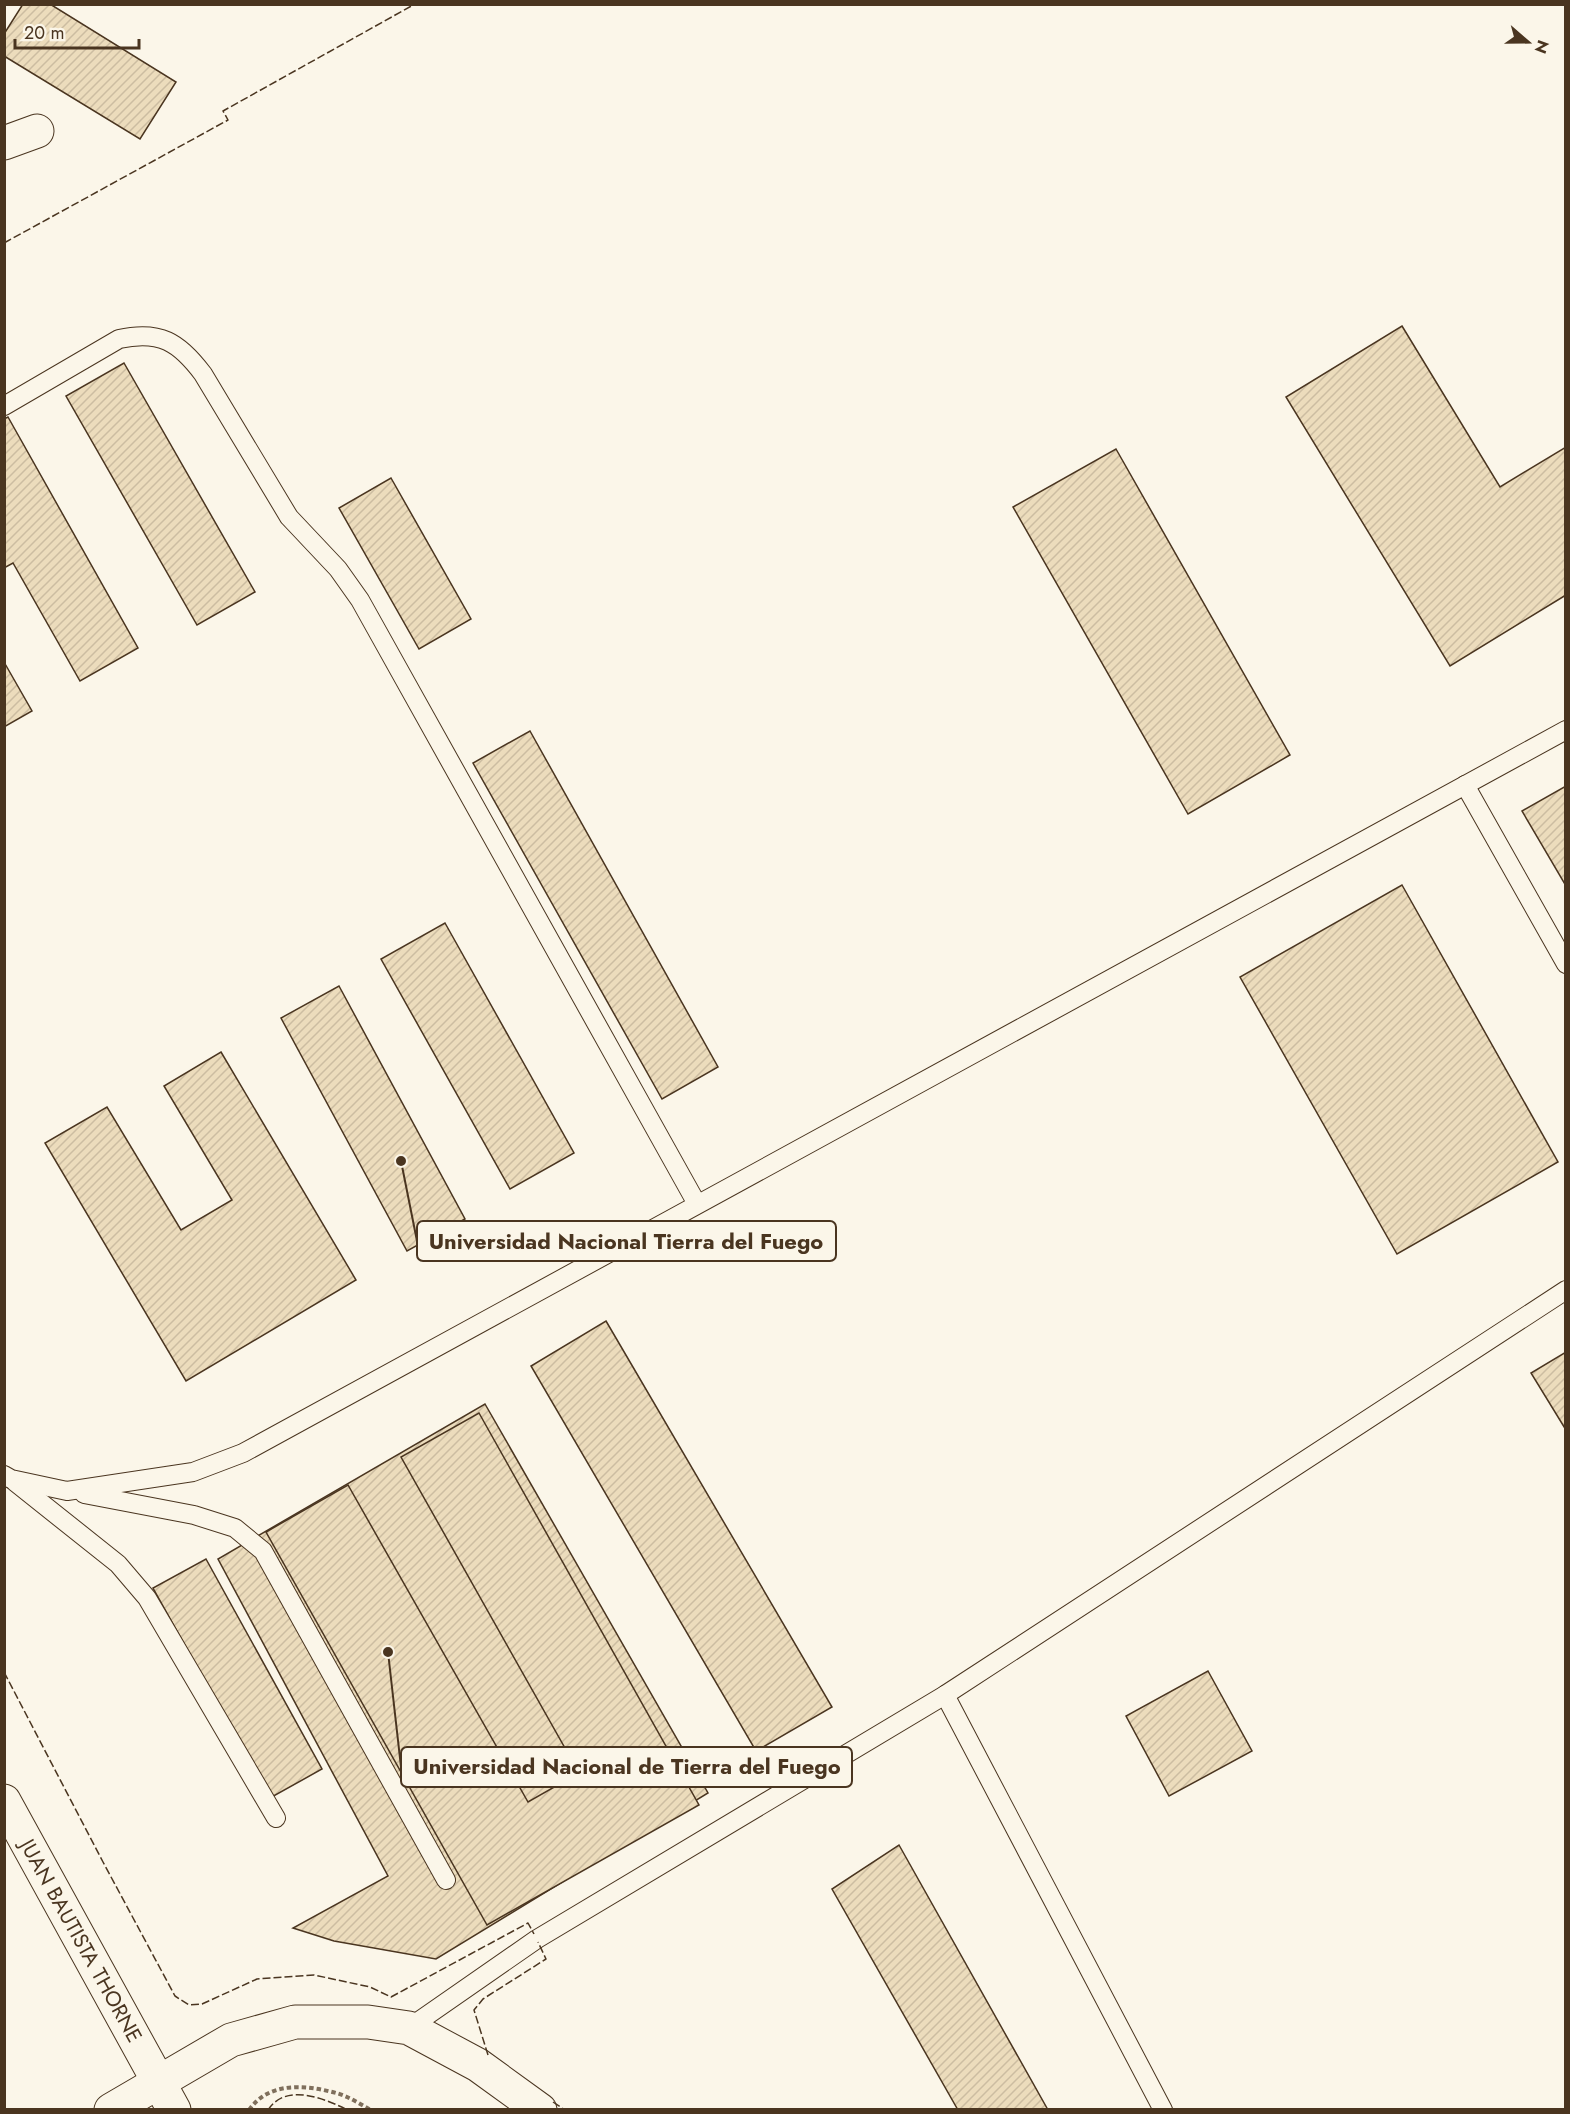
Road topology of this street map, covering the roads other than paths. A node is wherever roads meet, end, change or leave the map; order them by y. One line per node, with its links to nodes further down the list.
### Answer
1 (37, 131): 2 (street)
2 (4, 143)
3 (4, 406): 7 (lane)
4 (1566, 730): 5 (lane)
5 (1465, 784): 6 (lane); 7 (lane)
6 (1566, 964)
7 (697, 1204): 10 (lane)
8 (1566, 1290): 11 (lane)
9 (8, 1477): 10 (lane); 13 (lane)
10 (67, 1491): 14 (lane)
11 (945, 1695): 15 (lane); 19 (lane)
12 (4, 1801): 16 (street, JUAN BAUTISTA THORNE)
13 (276, 1818)
14 (446, 1880)
15 (409, 2028): 16 (street); 18 (street)
16 (166, 2096): 17 (street)
17 (111, 2109)
18 (540, 2109)
19 (1163, 2109)

